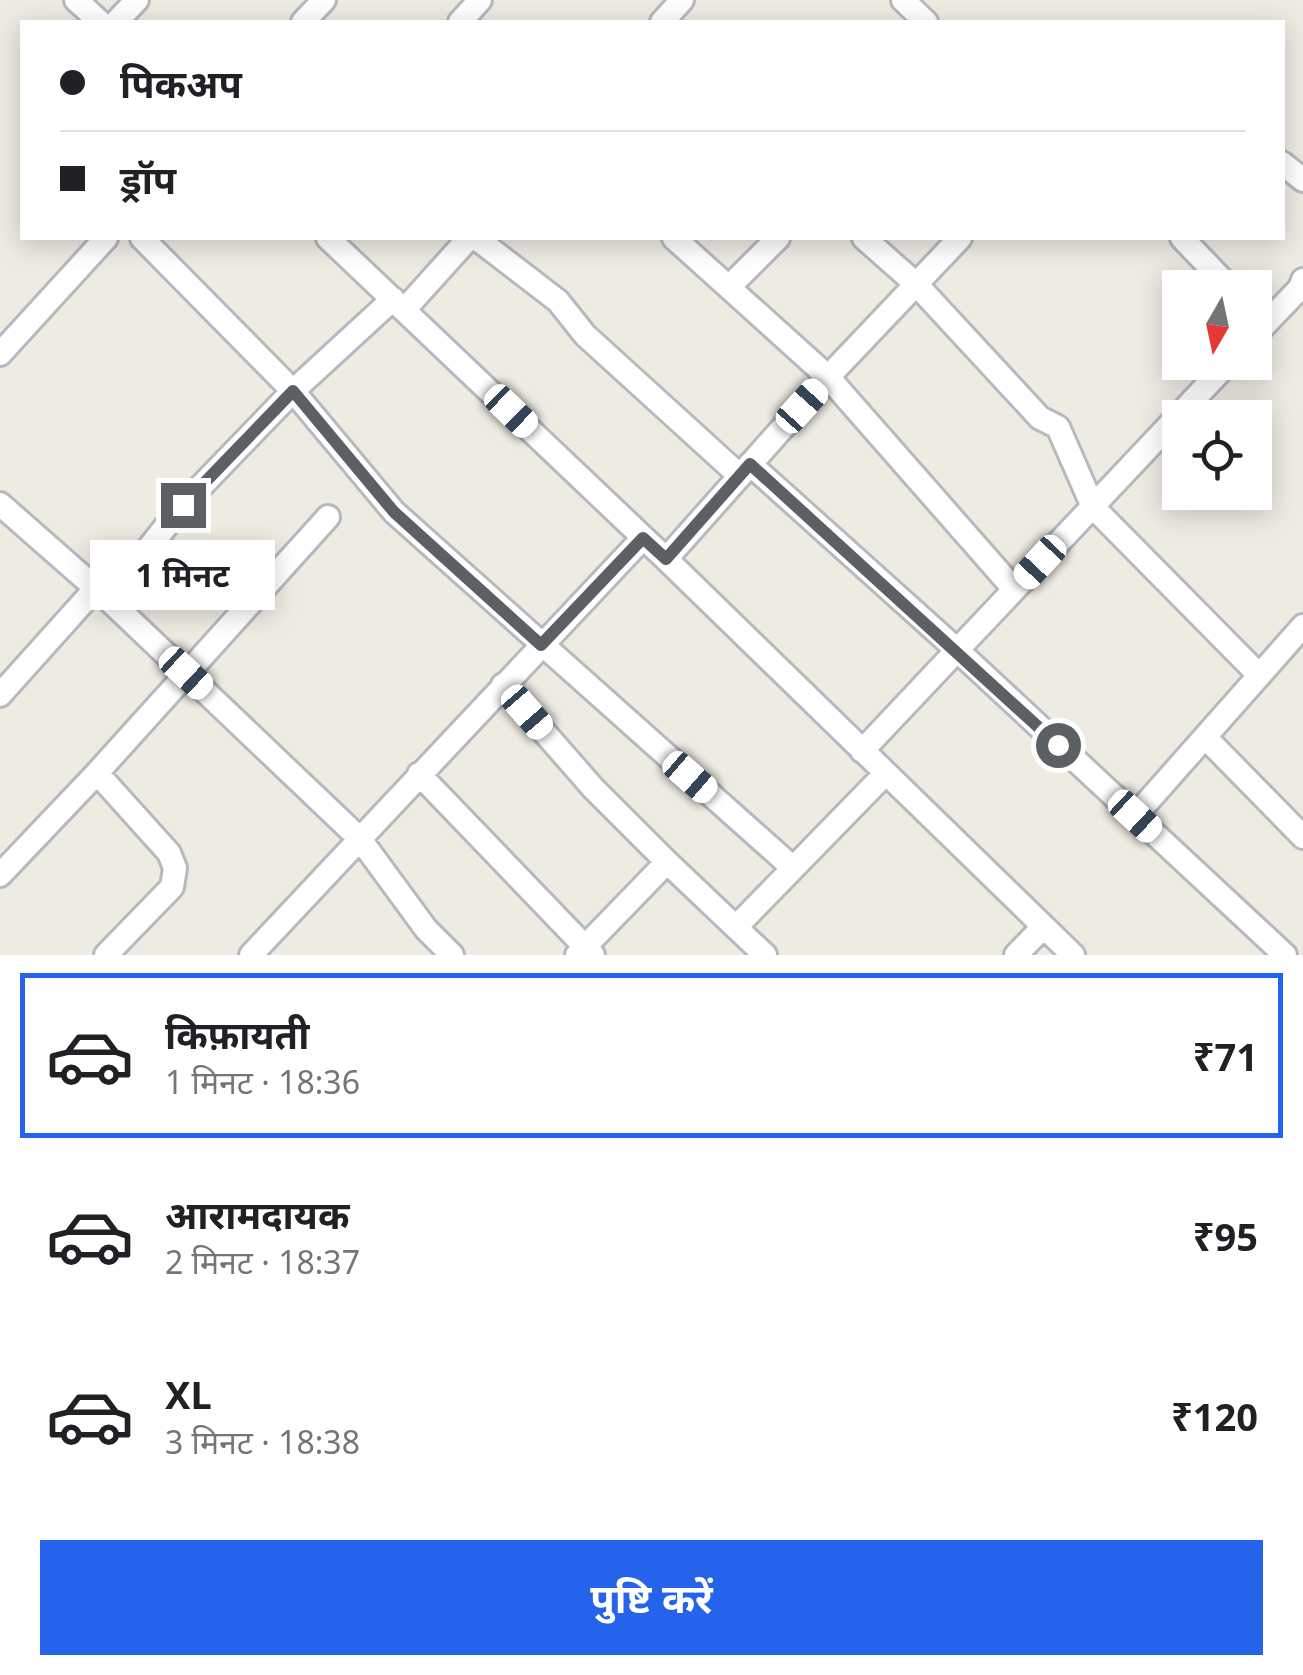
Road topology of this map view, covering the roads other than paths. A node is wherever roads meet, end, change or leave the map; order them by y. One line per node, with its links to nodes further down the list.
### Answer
1 (76, 0): 6 (street)
2 (137, 0): 7 (street)
3 (324, 0): 8 (street)
4 (480, 0): 9 (street)
5 (903, 0): 10 (street)
6 (98, 20)
7 (118, 20)
8 (305, 20)
9 (462, 20)
10 (924, 20)
11 (104, 240): 27 (street)
12 (144, 240): 30 (street)
13 (330, 240): 25 (street)
14 (471, 240): 25 (street)
15 (476, 240): 31 (street)
16 (676, 240): 24 (street)
17 (776, 240): 24 (street)
18 (866, 240): 22 (street)
19 (958, 240): 22 (street)
20 (1184, 240): 21 (street)
21 (1213, 270)
22 (916, 284): 28 (street); 33 (street)
23 (1302, 285): 26 (street)
24 (729, 287): 28 (street)
25 (399, 304): 30 (street); 35 (street)
26 (1272, 312)
27 (0, 354)
28 (828, 377): 31 (street); 37 (street)
29 (1212, 380): 33 (street)
30 (293, 391): 38 (street); 40 (street)
31 (745, 470): 36 (street); 41 (street)
32 (0, 504): 38 (street)
33 (1093, 506): 37 (street); 43 (street)
34 (328, 517): 42 (street)
35 (643, 538): 36 (street); 40 (street)
36 (666, 559): 47 (street)
37 (1014, 590): 41 (street)
38 (102, 594): 42 (street); 45 (street)
39 (1303, 626): 43 (street)
40 (541, 645): 44 (street); 55 (street)
41 (956, 650): 47 (street); 51 (street)
42 (186, 673): 48 (street); 53 (street)
43 (1259, 674): 46 (street)
44 (503, 685): 50 (street); 54 (street)
45 (0, 696)
46 (1204, 736): 51 (street); 52 (street)
47 (862, 751): 49 (street)
48 (96, 773): 56 (street); 60 (street)
49 (886, 773): 55 (street); 58 (street)
50 (420, 774): 53 (street); 59 (street)
51 (1135, 816): 66 (street)
52 (1303, 836)
53 (360, 838): 61 (street); 62 (street)
54 (667, 862): 57 (street); 59 (street)
55 (794, 868): 57 (street)
56 (0, 876)
57 (736, 926): 63 (street)
58 (1043, 927): 64 (street); 65 (street)
59 (585, 952)
60 (106, 955)
61 (251, 955)
62 (452, 955)
63 (766, 955)
64 (1016, 955)
65 (1073, 955)
66 (1285, 955)

